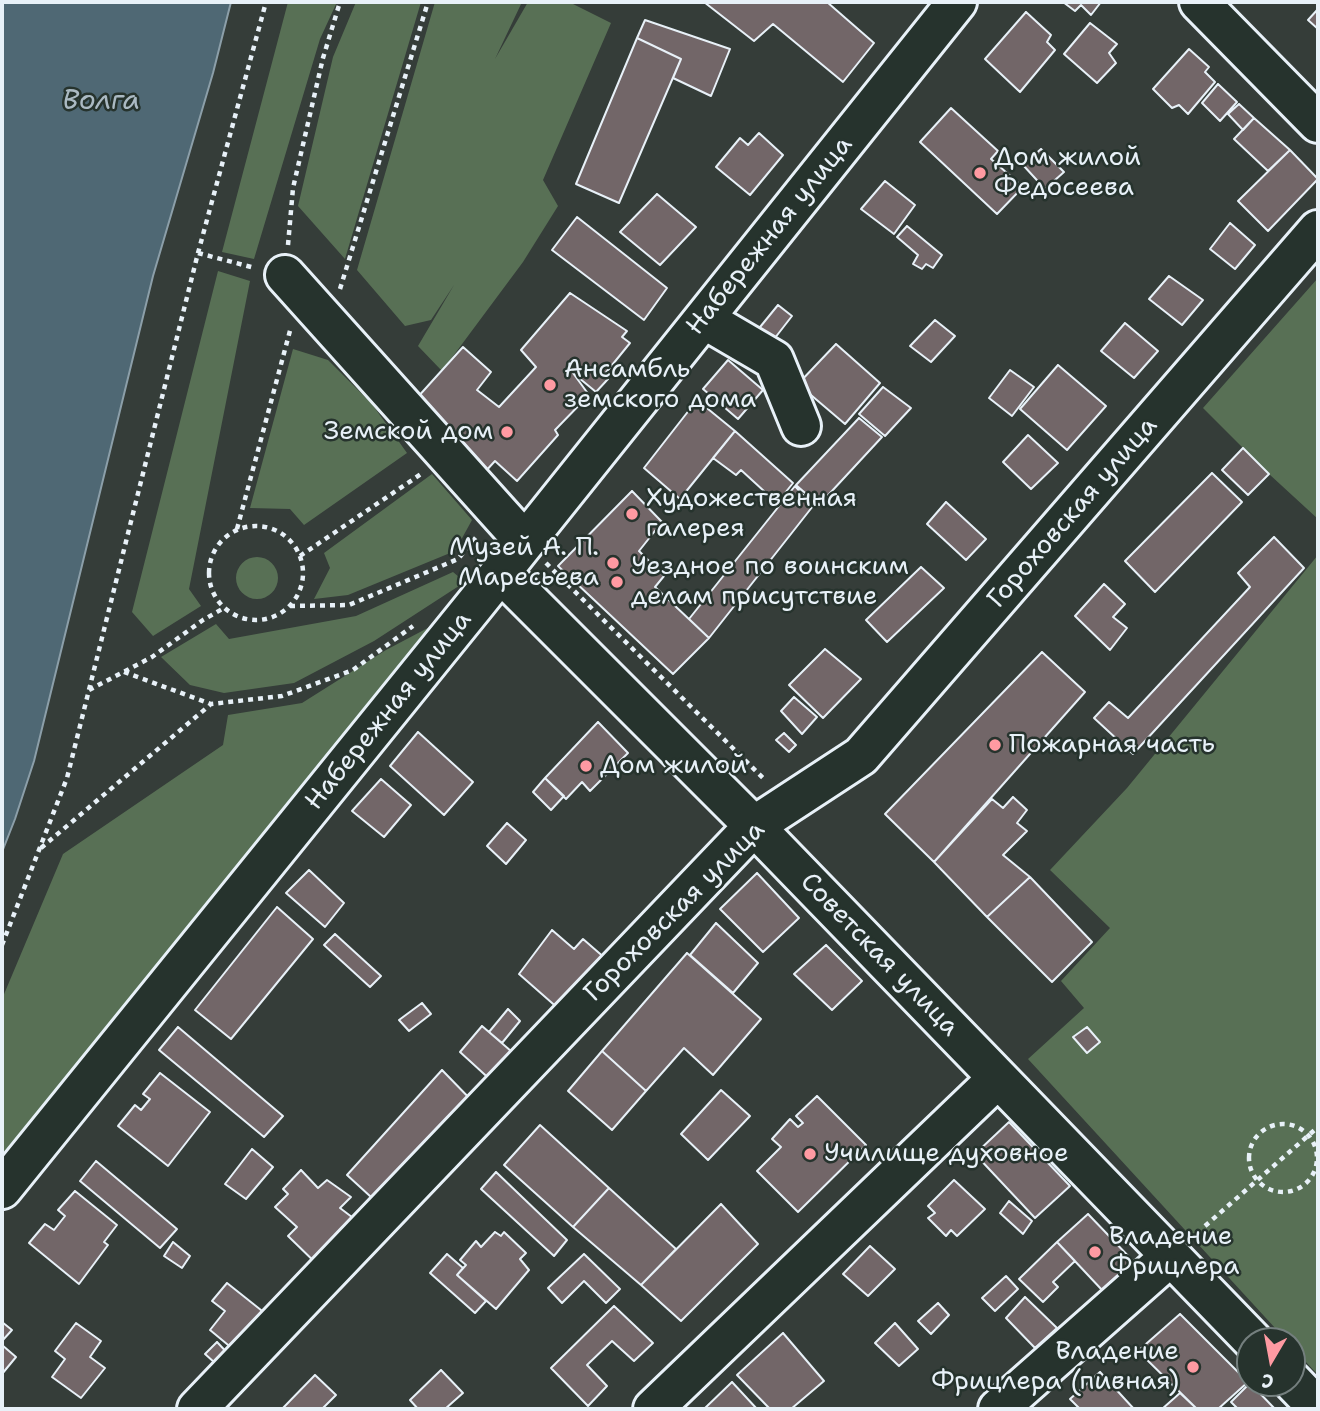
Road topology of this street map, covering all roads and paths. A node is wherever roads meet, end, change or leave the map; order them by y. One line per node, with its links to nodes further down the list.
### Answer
1 (266, 2): 8 (path)
2 (340, 2): 9 (path)
3 (428, 2): 11 (path)
4 (957, 2): 10 (street, Набережная улица)
5 (1199, 2): 6 (street)
6 (1318, 123)
7 (1318, 230): 25 (street, Гороховская улица)
8 (198, 253): 9 (path); 23 (path)
9 (293, 284): 11 (street); 15 (path)
10 (704, 319): 12 (street); 16 (street, Набережная улица)
11 (328, 326): 13 (street)
12 (801, 426)
13 (447, 456): 14 (street); 17 (path)
14 (498, 512): 16 (street); 19 (path)
15 (237, 529): 17 (path); 20 (path)
16 (525, 542): 18 (street, Набережная улица); 25 (path)
17 (300, 556): 19 (path)
18 (501, 573): 26 (street, Советская улица); 32 (street, Набережная улица)
19 (289, 606): 20 (path)
20 (224, 608): 22 (path)
21 (418, 623): 24 (path)
22 (124, 672): 23 (path); 24 (path)
23 (89, 690): 27 (path)
24 (211, 704): 27 (path)
25 (789, 803): 26 (street, Гороховская улица)
26 (754, 826): 29 (street, Советская улица); 36 (street, Гороховская улица)
27 (39, 850): 28 (path)
28 (2, 945)
29 (998, 1078): 34 (street, Советская улица); 37 (street)
30 (1270, 1126): 30 (path)
31 (1318, 1127): 33 (path)
32 (2, 1189)
33 (1205, 1226)
34 (1171, 1256): 35 (street, Советская улица); 38 (street)
35 (1239, 1327)
36 (197, 1409)
37 (653, 1409)
38 (998, 1409)

